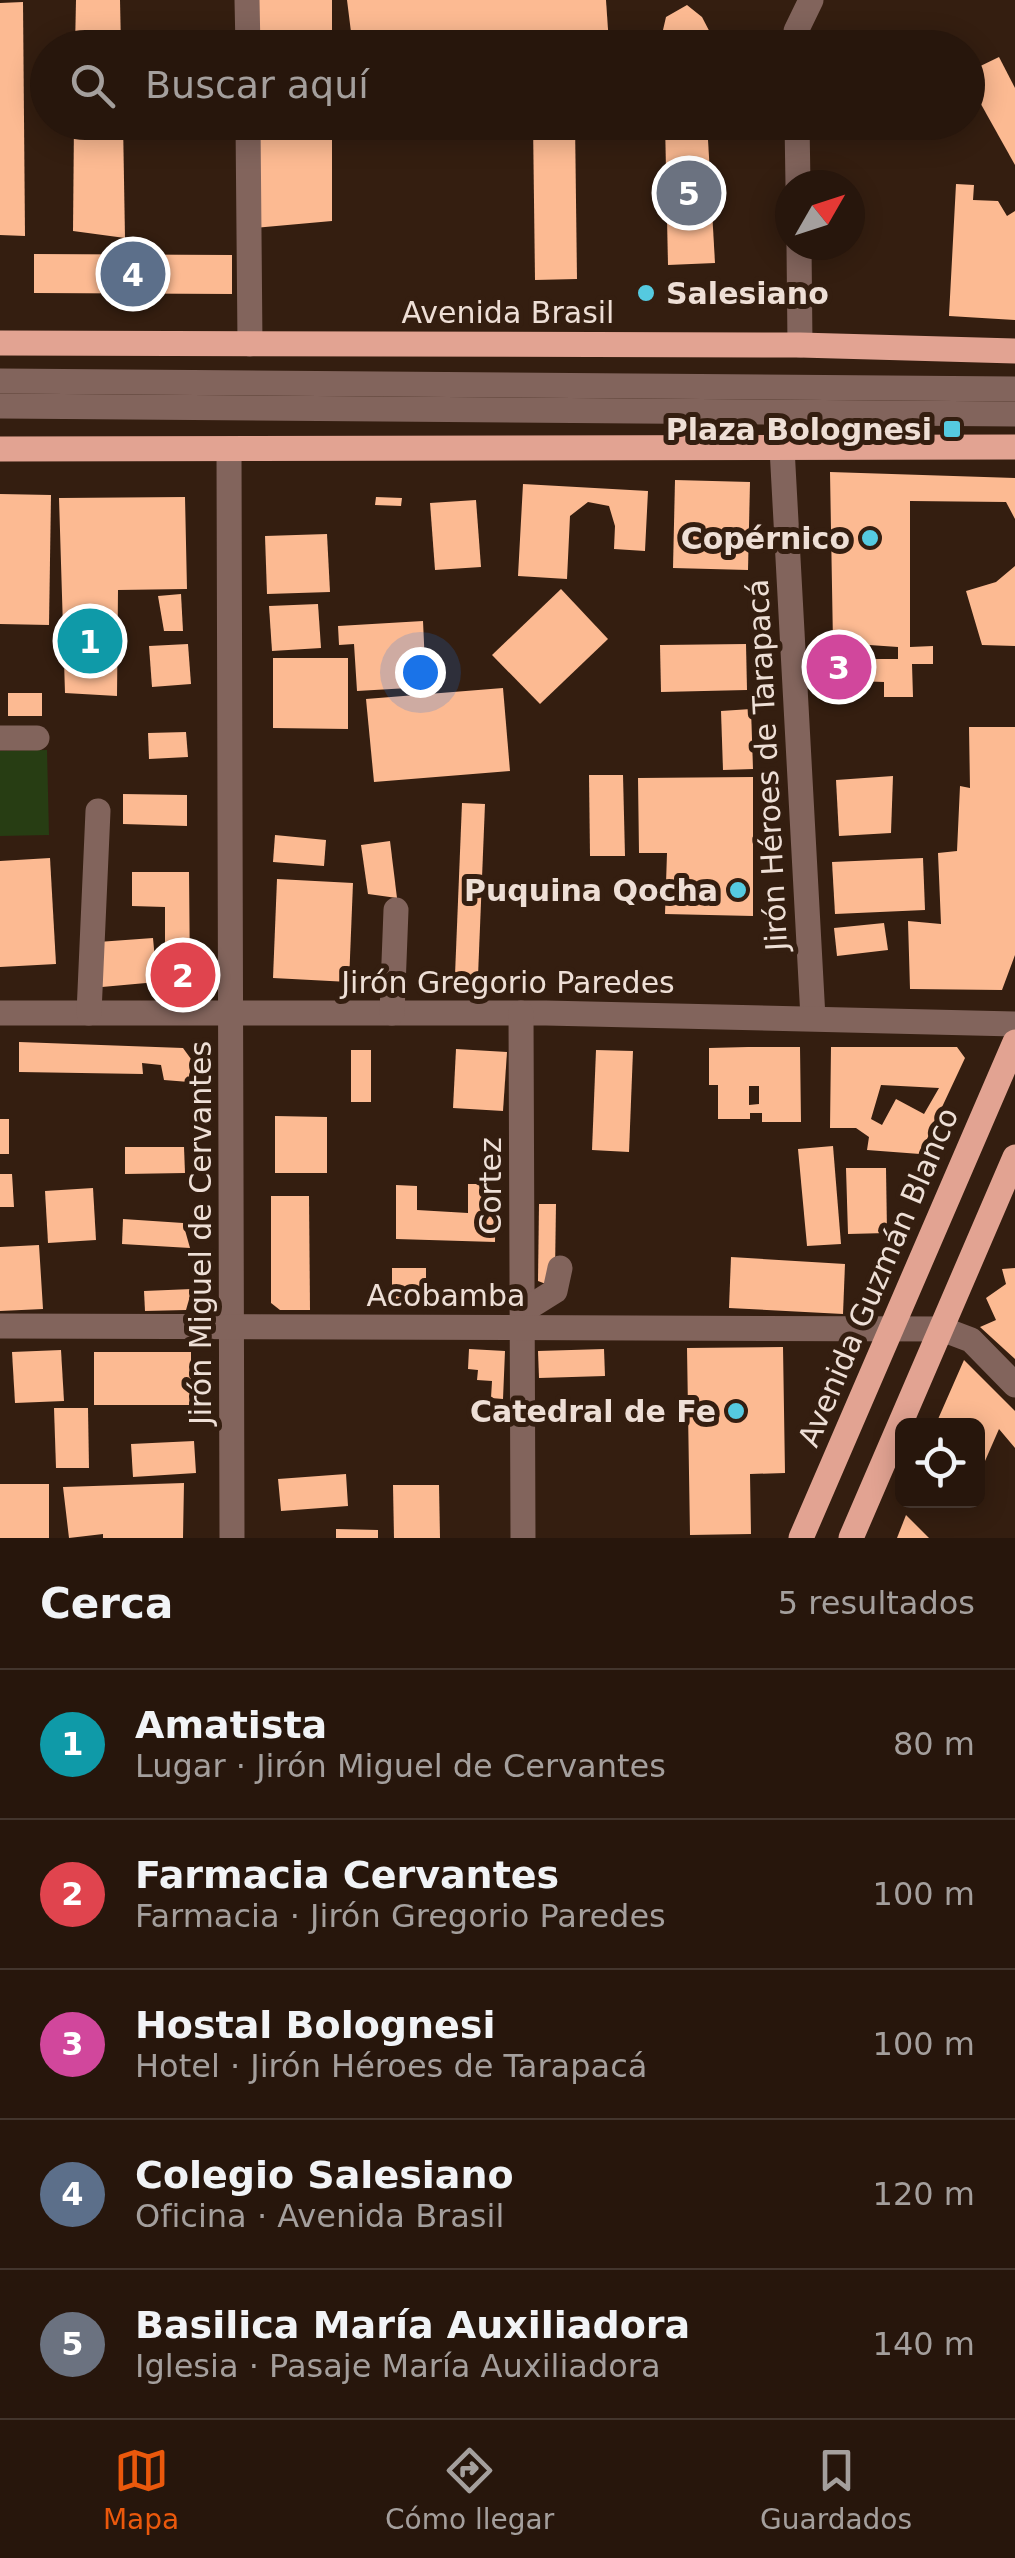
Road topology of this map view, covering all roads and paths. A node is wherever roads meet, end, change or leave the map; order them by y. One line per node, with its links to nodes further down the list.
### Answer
1 (248, 0): 3 (street)
2 (811, 0): 4 (street)
3 (248, 30)
4 (796, 30)
5 (248, 140): 10 (street)
6 (797, 140): 7 (street)
7 (798, 170)
8 (799, 260): 11 (street)
9 (0, 343): 10 (main road, Avenida Brasil)
10 (250, 344): 11 (main road, Avenida Brasil)
11 (800, 344): 12 (main road, Avenida Brasil)
12 (1015, 351)
13 (0, 381): 14 (street)
14 (1015, 389)
15 (0, 406): 16 (street)
16 (1015, 414)
17 (1015, 447): 18 (main road)
18 (782, 448): 20 (main road); 30 (street, Jirón Héroes de Tarapacá)
19 (0, 449): 20 (main road)
20 (229, 449): 27 (street, Jirón Miguel de Cervantes)
21 (0, 738): 22 (street)
22 (37, 738)
23 (98, 811): 26 (street)
24 (396, 910): 28 (street)
25 (0, 1013): 26 (street, Jirón Gregorio Paredes)
26 (89, 1013): 27 (street, Jirón Gregorio Paredes)
27 (232, 1013): 28 (street, Jirón Gregorio Paredes); 37 (street, Jirón Miguel de Cervantes)
28 (392, 1013): 29 (street, Jirón Gregorio Paredes)
29 (521, 1013): 30 (street, Jirón Gregorio Paredes); 35 (street, Cortez)
30 (814, 1018): 31 (street, Jirón Gregorio Paredes)
31 (1015, 1024)
32 (1015, 1042): 38 (main road, Avenida Guzmán Blanco)
33 (1015, 1157): 39 (main road)
34 (560, 1268): 35 (street)
35 (523, 1319): 37 (street, Acobamba); 38 (street, Acobamba); 42 (street, Cortez)
36 (0, 1326): 37 (street, Acobamba)
37 (232, 1327): 41 (street, Jirón Miguel de Cervantes)
38 (891, 1328): 39 (street, Acobamba); 43 (main road, Avenida Guzmán Blanco)
39 (942, 1329): 40 (street); 44 (main road)
40 (1015, 1385)
41 (232, 1538)
42 (523, 1538)
43 (801, 1538)
44 (850, 1538)

